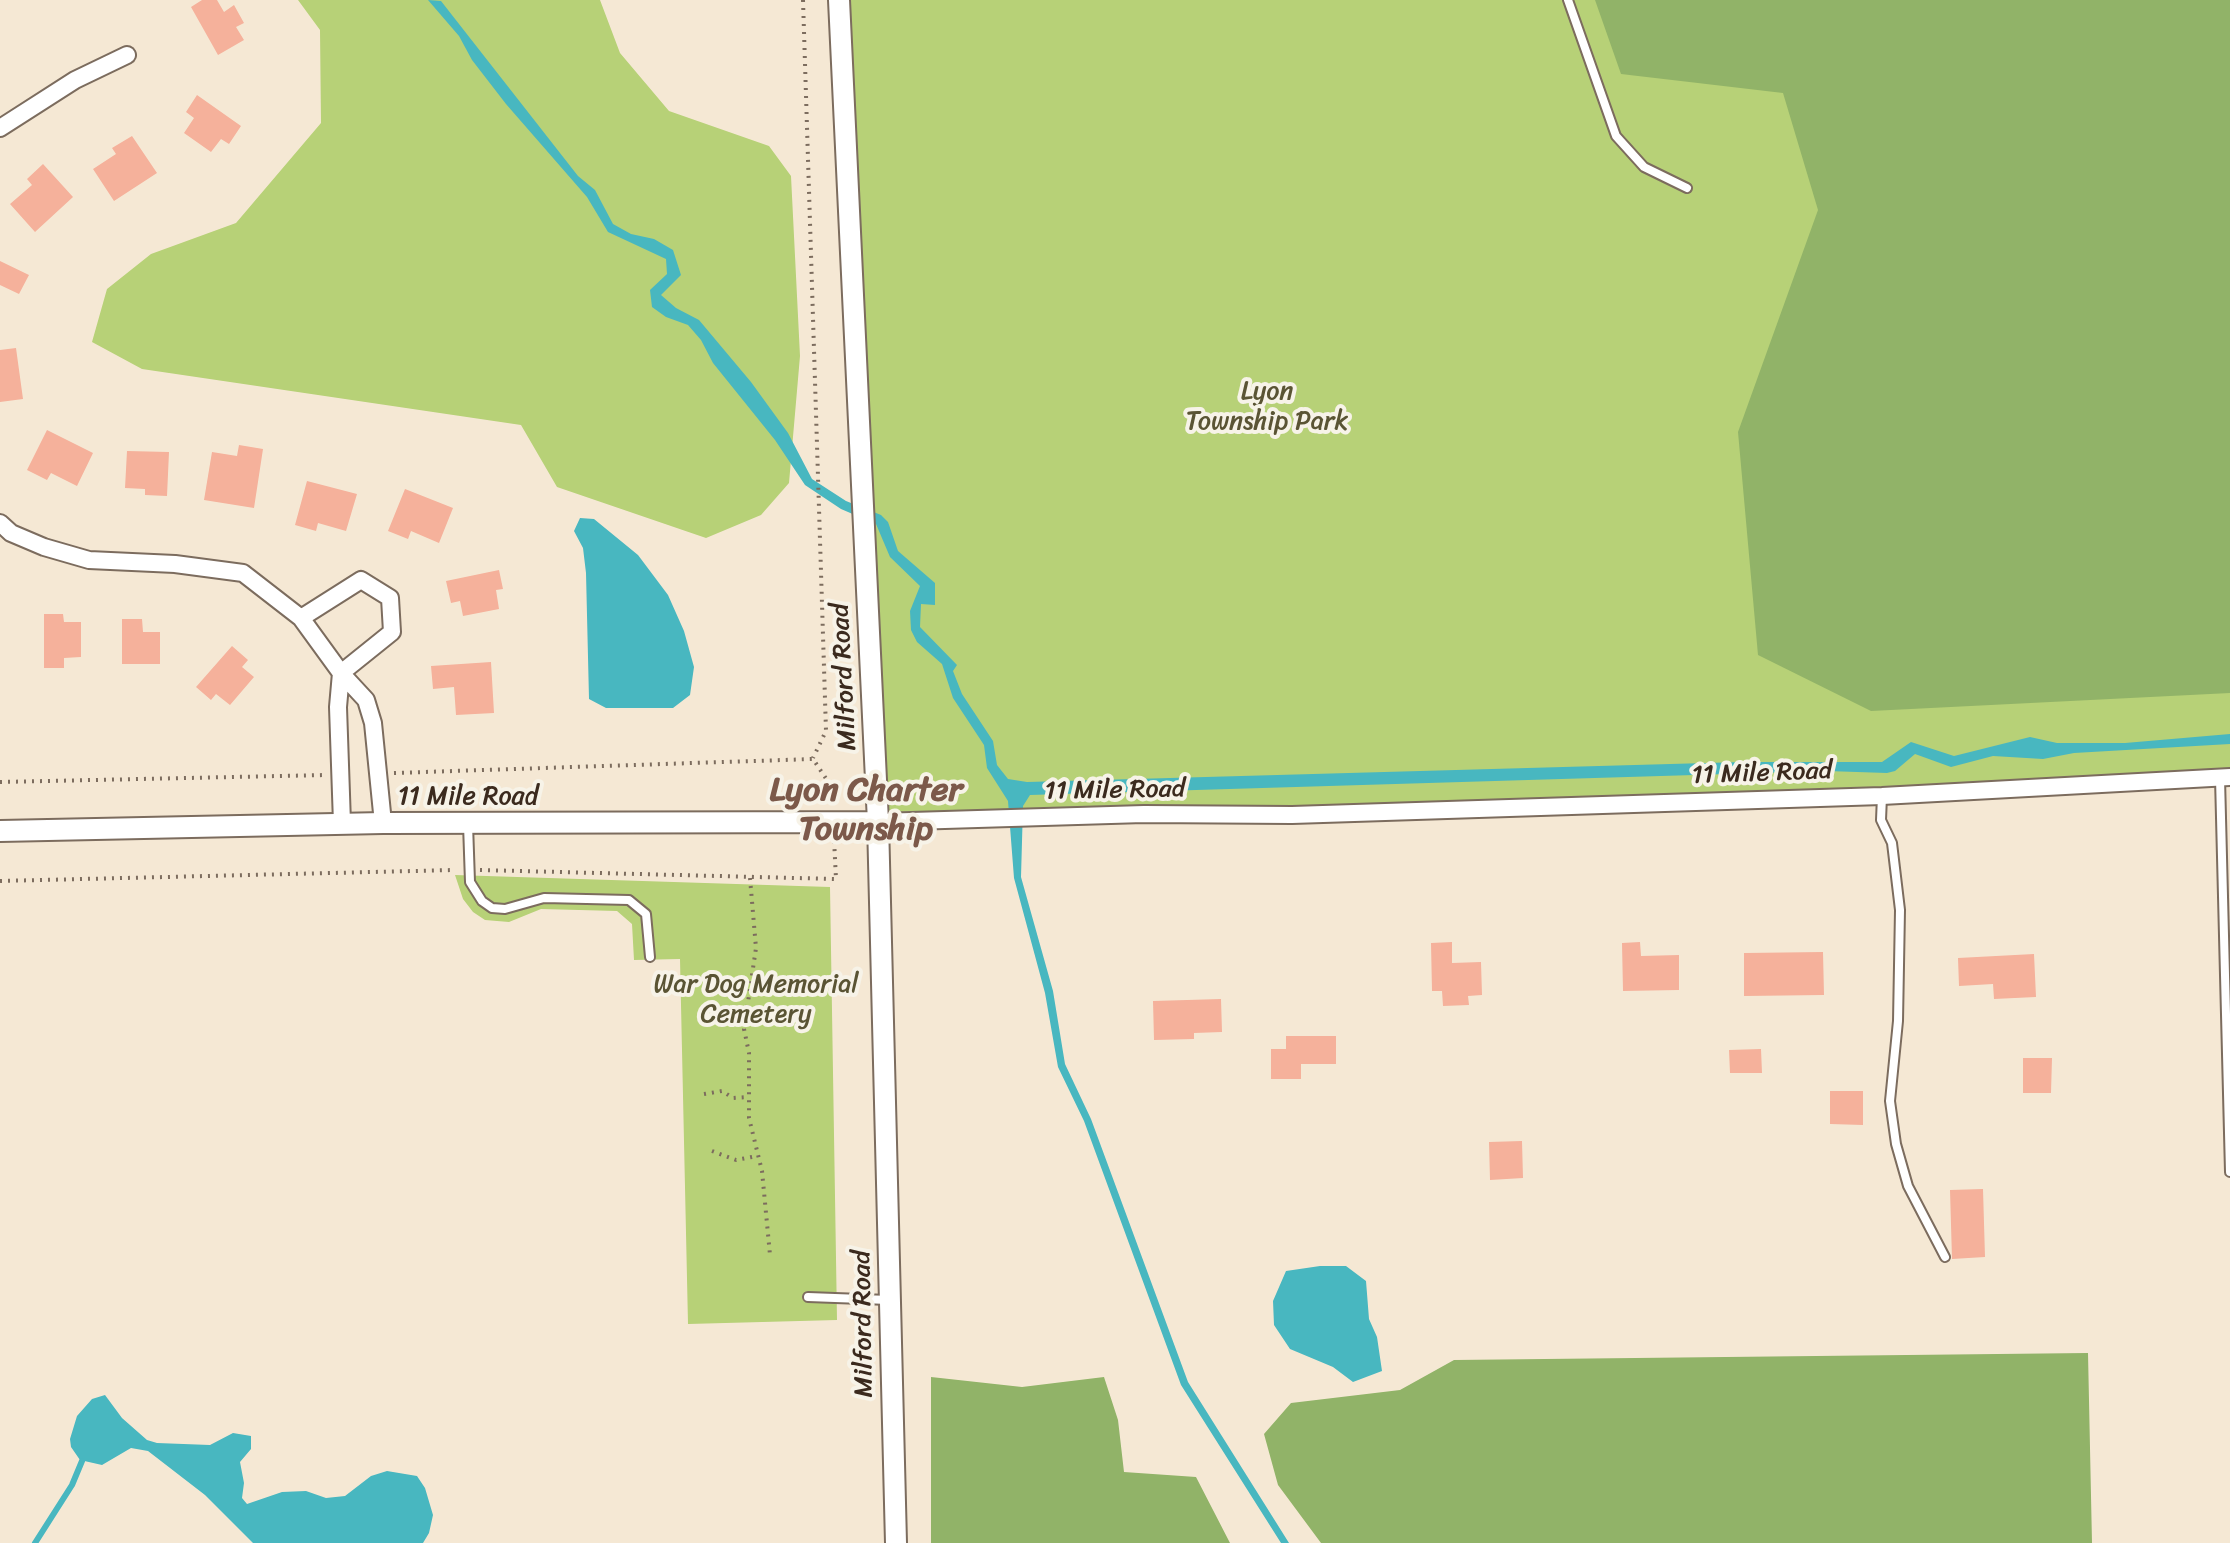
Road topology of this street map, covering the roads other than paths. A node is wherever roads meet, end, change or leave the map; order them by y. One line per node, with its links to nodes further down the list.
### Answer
1 (839, 0): 11 (street, Milford Road)
2 (1568, 0): 5 (lane)
3 (127, 55): 4 (street)
4 (0, 128)
5 (1687, 188)
6 (4, 534): 7 (street)
7 (301, 618): 8 (street); 8 (street)
8 (341, 673): 12 (street); 13 (street)
9 (2225, 777): 10 (street, 11 Mile Road); 17 (lane)
10 (1882, 796): 11 (street, 11 Mile Road); 18 (lane)
11 (878, 822): 14 (street, 11 Mile Road); 20 (street, Milford Road)
12 (342, 823): 13 (street, 11 Mile Road); 15 (street, 11 Mile Road)
13 (383, 823): 14 (street, 11 Mile Road)
14 (468, 823): 16 (lane)
15 (0, 831)
16 (650, 957)
17 (2230, 1172)
18 (1945, 1257)
19 (808, 1297): 20 (lane)
20 (890, 1300): 21 (street, Milford Road)
21 (896, 1543)

